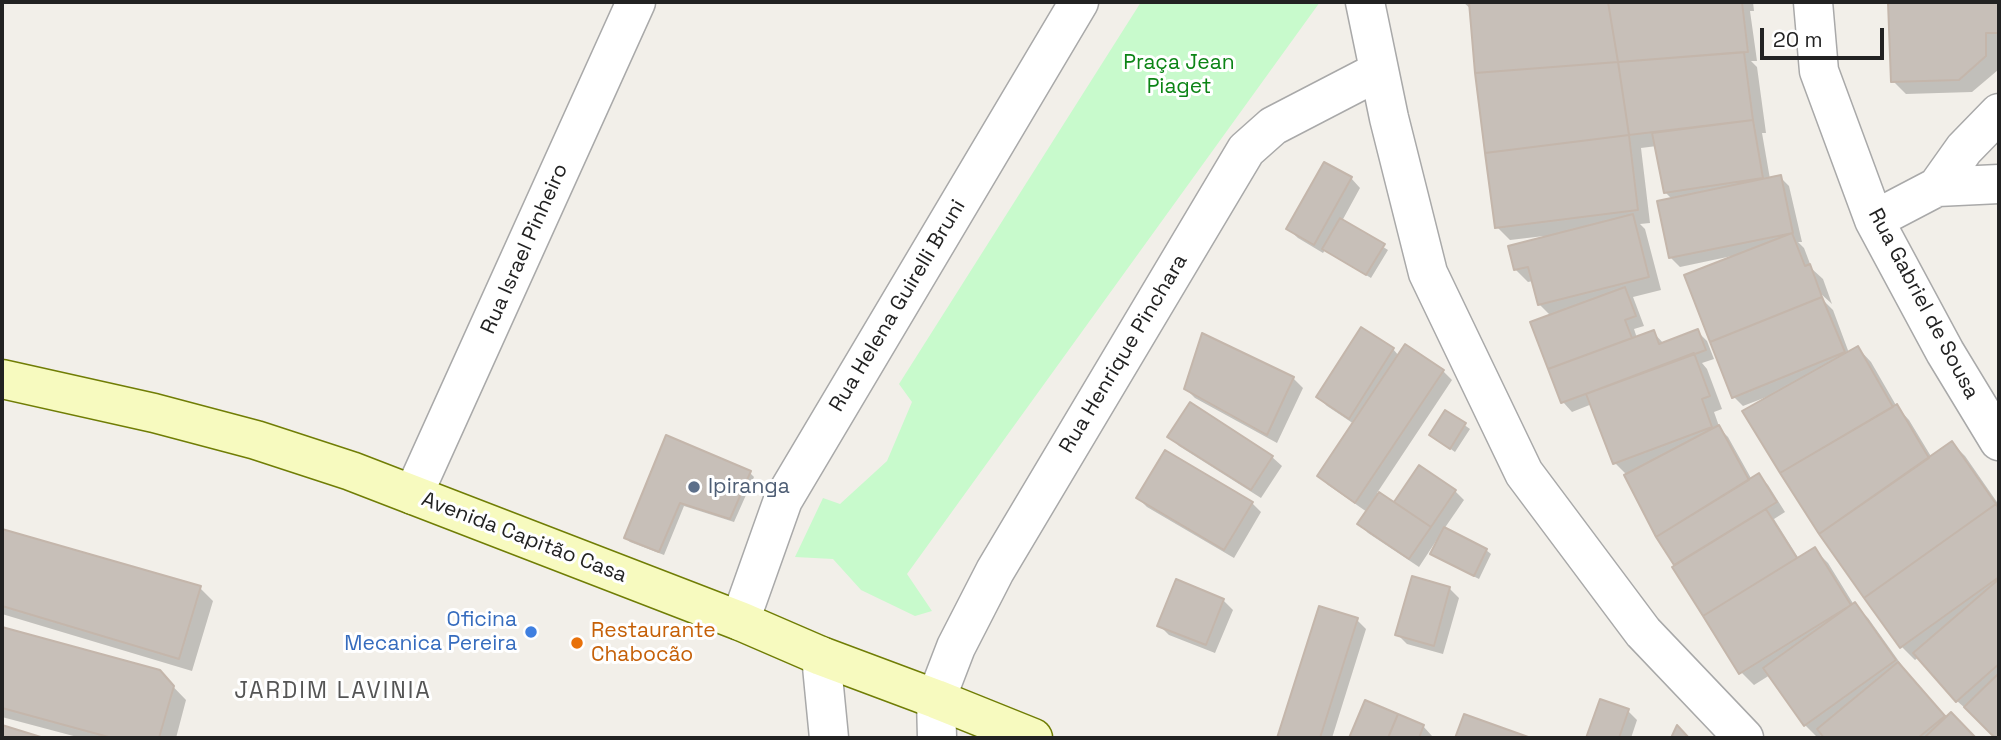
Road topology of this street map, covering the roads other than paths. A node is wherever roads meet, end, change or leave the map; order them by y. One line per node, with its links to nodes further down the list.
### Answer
1 (636, 2): 12 (street, Rua Israel Pinheiro)
2 (1079, 2): 13 (street, Rua Helena Guirelli Bruni)
3 (1365, 2): 5 (street)
4 (1813, 2): 9 (street, Rua Gabriel de Sousa)
5 (1379, 71): 15 (street, Rua Henrique Pinchara); 19 (street)
6 (1999, 113): 8 (street)
7 (1999, 184): 8 (street)
8 (1937, 187): 9 (street)
9 (1874, 220): 11 (street, Rua Gabriel de Sousa)
10 (2, 379): 12 (main road, Avenida Capitão Casa)
11 (1999, 441)
12 (413, 495): 13 (main road, Avenida Capitão Casa)
13 (740, 621): 14 (main road, Avenida Capitão Casa)
14 (821, 656): 15 (main road, Avenida Capitão Casa); 16 (street)
15 (936, 699): 17 (street); 18 (main road, Avenida Capitão Casa)
16 (829, 738)
17 (937, 738)
18 (1033, 738)
19 (1744, 738)

